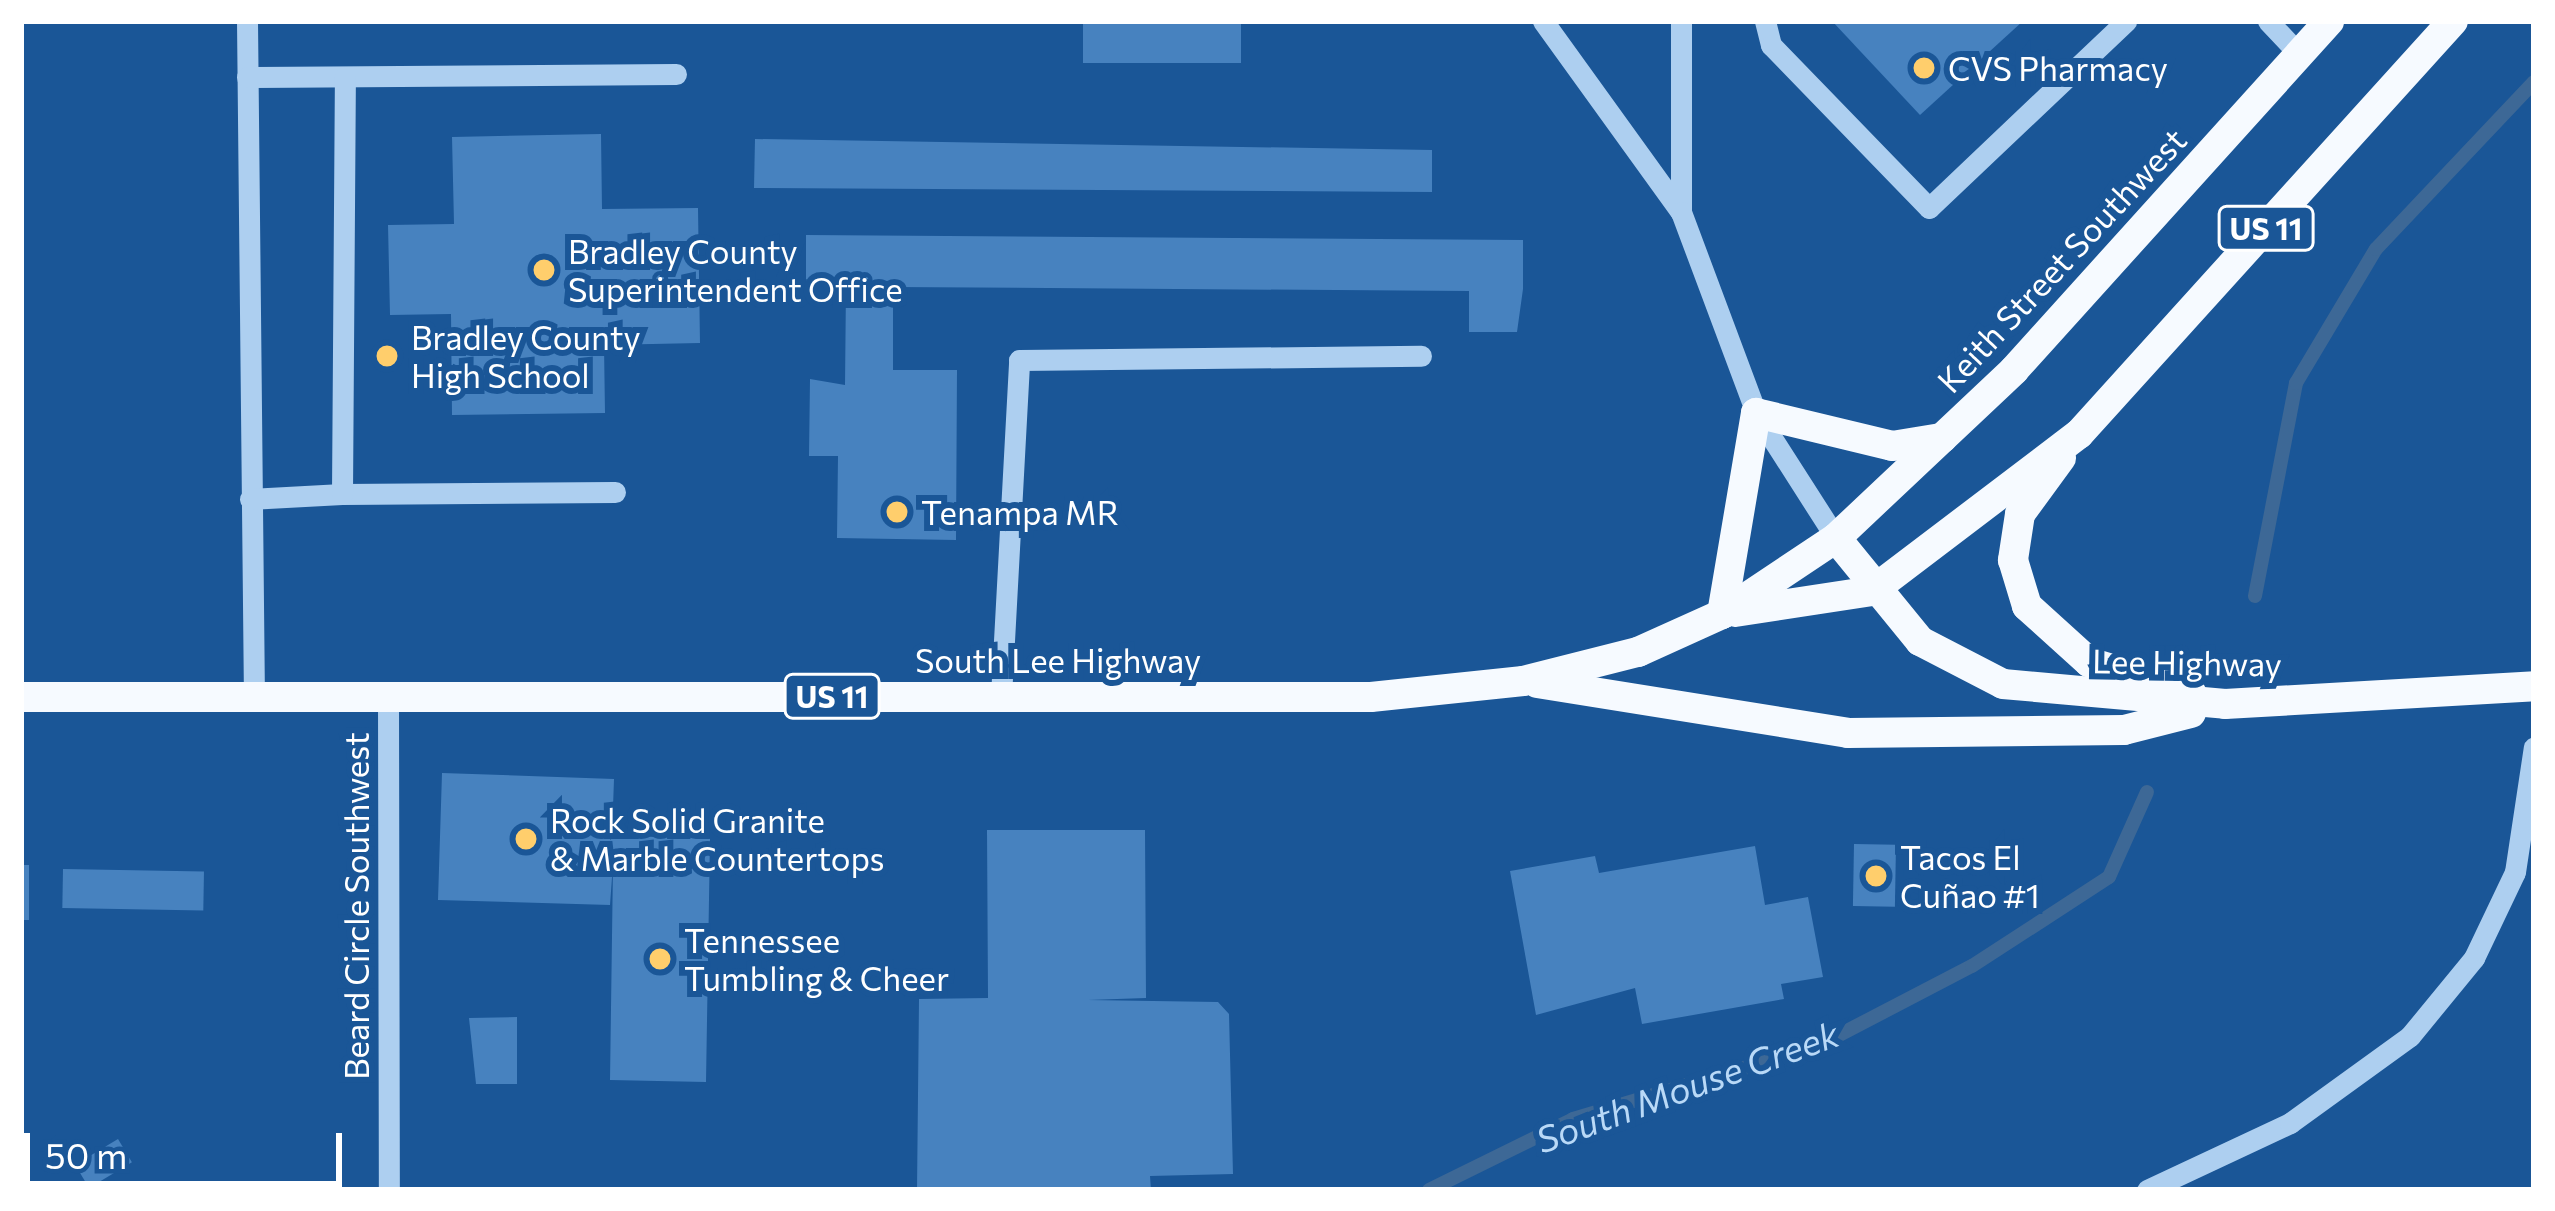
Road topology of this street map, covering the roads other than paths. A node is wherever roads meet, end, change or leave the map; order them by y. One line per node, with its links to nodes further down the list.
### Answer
1 (247, 21): 11 (street)
2 (1543, 21): 13 (street)
3 (1681, 21): 13 (street)
4 (1765, 21): 5 (street)
5 (2126, 21)
6 (2268, 21): 9 (street)
7 (2329, 21): 9 (main road, Keith Street Southwest / US 11)
8 (2451, 22): 16 (main road, US 11)
9 (2299, 54): 17 (main road, Keith Street Southwest / US 11)
10 (676, 74): 12 (street)
11 (247, 77): 12 (street); 20 (street)
12 (345, 77): 19 (street)
13 (1682, 212): 15 (street)
14 (1421, 356): 28 (street)
15 (1756, 413): 17 (main road); 21 (street); 23 (main road)
16 (2079, 434): 22 (main road, US 11); 30 (main road)
17 (1942, 438): 21 (main road, Keith Street Southwest / US 11)
18 (615, 492): 19 (street)
19 (341, 494): 20 (street)
20 (250, 499): 27 (street)
21 (1836, 538): 22 (main road, Lee Highway); 23 (main road, South Lee Highway / US 11)
22 (1872, 591): 23 (main road, South Lee Highway / US 11); 30 (main road, Lee Highway)
23 (1722, 614): 24 (main road, South Lee Highway / US 11)
24 (1523, 680): 28 (main road, South Lee Highway / US 11); 30 (main road)
25 (2534, 686): 30 (main road, Lee Highway)
26 (388, 695): 27 (main road, South Lee Highway / US 11); 28 (main road, South Lee Highway / US 11); 32 (street, Beard Circle Southwest)
27 (254, 696): 29 (main road, South Lee Highway / US 11)
28 (1001, 696)
29 (21, 697)
30 (2225, 704)
31 (2534, 747): 33 (street)
32 (389, 1190)
33 (2146, 1190)

